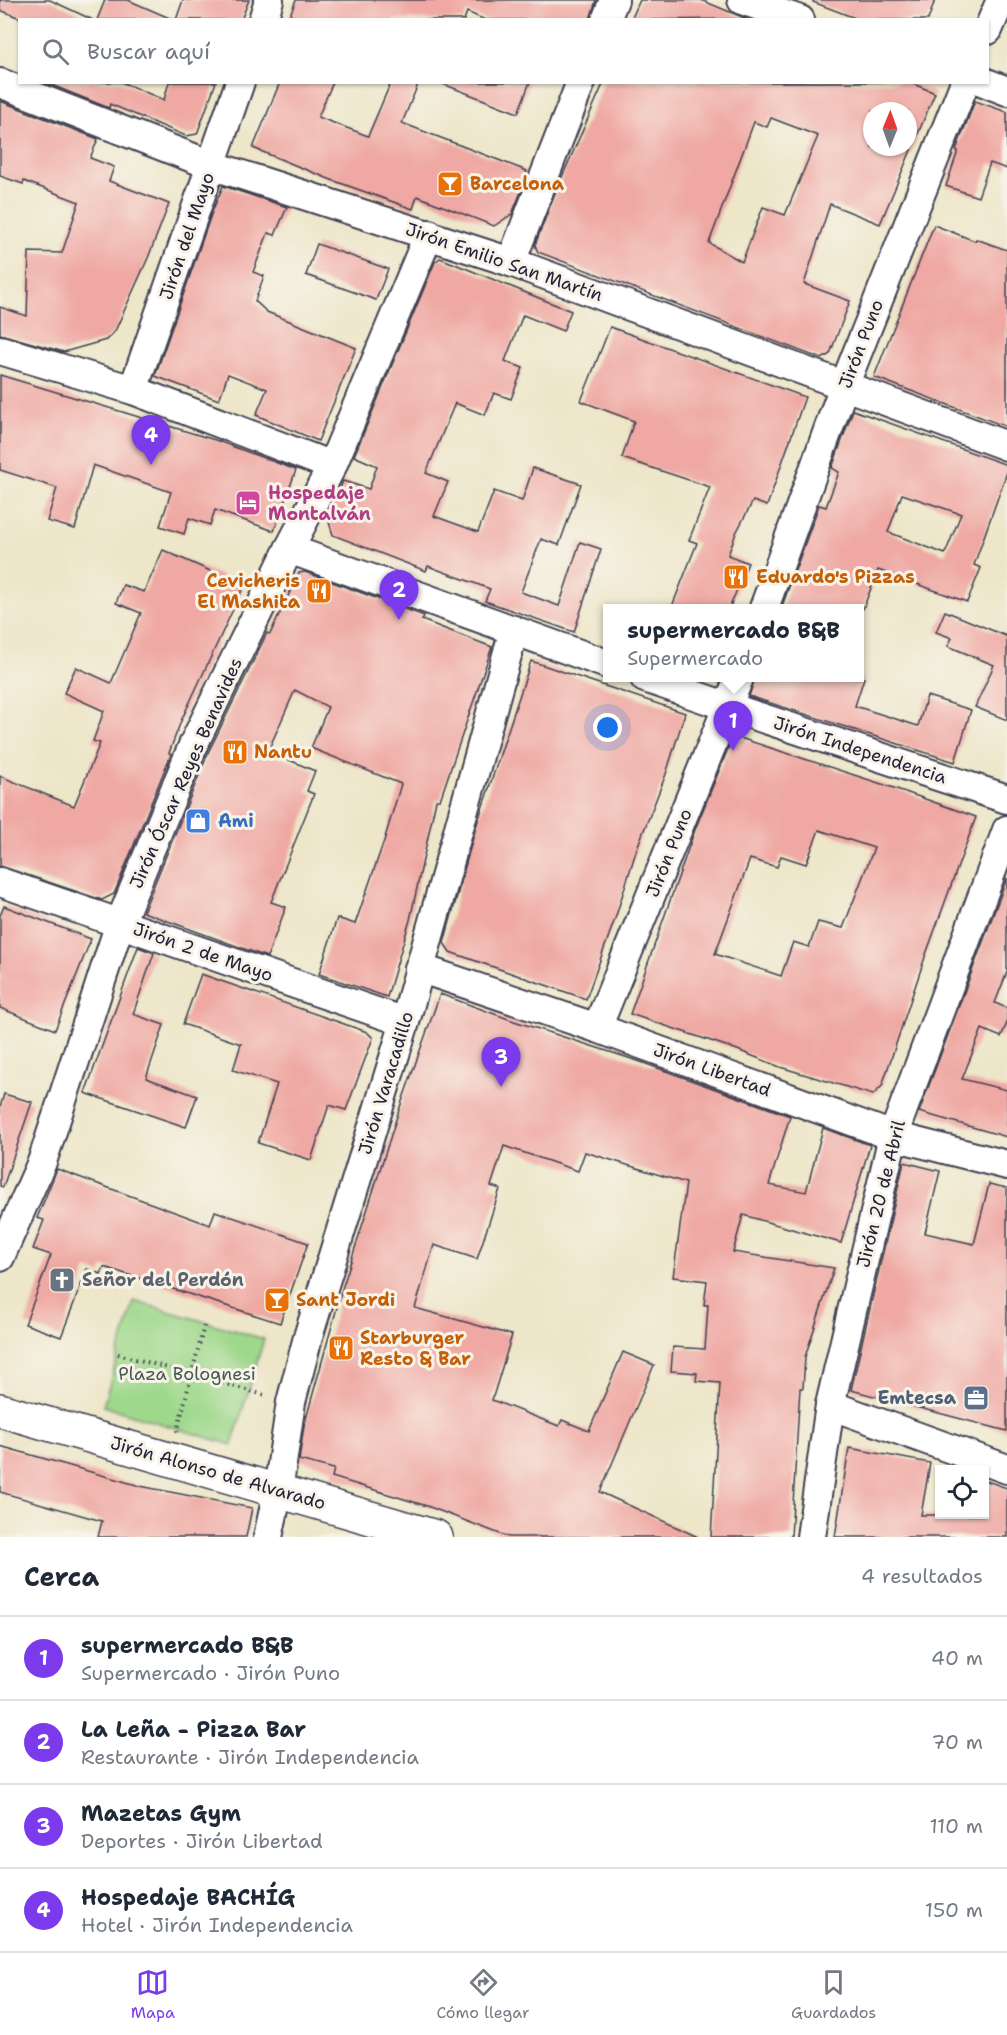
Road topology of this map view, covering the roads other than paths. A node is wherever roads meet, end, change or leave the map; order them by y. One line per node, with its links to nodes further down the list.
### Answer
1 (269, 0): 5 (street)
2 (614, 0): 6 (street)
3 (742, 0): 7 (street)
4 (1001, 0): 8 (street)
5 (263, 18)
6 (607, 18)
7 (794, 18)
8 (989, 26)
9 (0, 83): 15 (street, Jirón Emilio San Martín)
10 (239, 84): 15 (street, Jirón del Mayo)
11 (580, 84): 17 (street)
12 (964, 84): 21 (street, Jirón Puno)
13 (989, 84): 14 (street)
14 (1007, 91)
15 (212, 165): 16 (street, Jirón Emilio San Martín); 18 (street, Jirón del Mayo)
16 (429, 234): 17 (street, Jirón Emilio San Martín); 24 (street, Jirón Óscar Reyes Benavides)
17 (511, 262): 21 (street, Jirón Emilio San Martín)
18 (149, 344): 20 (street); 22 (street, Jirón del Mayo)
19 (0, 350): 20 (street)
20 (94, 377): 22 (street)
21 (844, 387): 23 (street, Jirón Emilio San Martín); 26 (street, Jirón Puno)
22 (133, 390): 24 (street)
23 (1007, 446)
24 (332, 466): 25 (street, Jirón Óscar Reyes Benavides)
25 (289, 549): 27 (street); 35 (street, Jirón Óscar Reyes Benavides)
26 (766, 604)
27 (514, 630): 28 (street); 36 (street, Jirón Varacadillo)
28 (603, 663)
29 (657, 682): 31 (street, Jirón Independencia)
30 (738, 682): 31 (street, Jirón Puno)
31 (729, 707): 32 (street, Jirón Independencia); 38 (street, Jirón Puno)
32 (1007, 799)
33 (1007, 830): 39 (street, Jirón 20 de Abril)
34 (0, 882): 35 (street, Jirón 2 de Mayo)
35 (120, 923): 37 (street, Jirón 2 de Mayo); 41 (street, Jirón Óscar Reyes Benavides)
36 (418, 968): 37 (street, Jirón Varacadillo); 38 (street, Jirón Libertad)
37 (405, 1022): 45 (street, Jirón Varacadillo)
38 (597, 1028): 39 (street, Jirón Libertad)
39 (893, 1136): 40 (street, Jirón Libertad); 42 (street, Jirón 20 de Abril)
40 (1007, 1165)
41 (0, 1257)
42 (830, 1405): 44 (street); 48 (street, Jirón 20 de Abril)
43 (0, 1410): 45 (main road, Jirón Alonso de Alvarado)
44 (1007, 1469)
45 (278, 1491): 46 (street, Jirón Varacadillo); 47 (main road, Jirón Alonso de Alvarado)
46 (268, 1537)
47 (436, 1537)
48 (811, 1537)

